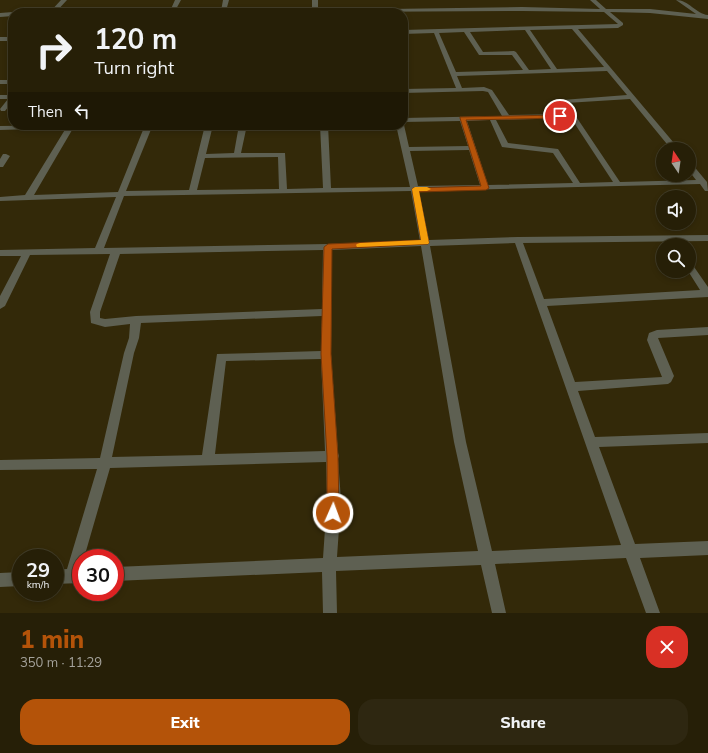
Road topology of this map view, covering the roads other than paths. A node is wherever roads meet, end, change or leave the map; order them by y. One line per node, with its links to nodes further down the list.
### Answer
1 (64, 0): 4 (street)
2 (593, 0): 6 (street)
3 (680, 0): 7 (street)
4 (57, 8)
5 (408, 9): 6 (street)
6 (605, 9): 7 (street); 8 (street)
7 (706, 17)
8 (574, 28): 9 (street); 13 (street)
9 (527, 29): 10 (street); 14 (street)
10 (466, 30): 11 (street); 15 (street)
11 (436, 31): 12 (street); 16 (street)
12 (408, 32)
13 (608, 69): 14 (street); 19 (street)
14 (555, 71): 15 (street)
15 (528, 72): 16 (street)
16 (453, 74): 17 (street)
17 (460, 90): 18 (street); 25 (street)
18 (408, 91)
19 (632, 97): 22 (street); 33 (street)
20 (8, 104): 21 (street)
21 (8, 110)
22 (573, 116): 25 (street); 42 (street)
23 (463, 118): 24 (street); 26 (street); 34 (street)
24 (492, 118): 25 (street); 43 (street)
25 (506, 118)
26 (408, 120)
27 (68, 130): 51 (street)
28 (147, 130): 50 (street)
29 (208, 130): 38 (street)
30 (242, 130): 36 (street)
31 (324, 130): 47 (street)
32 (401, 130): 35 (street)
33 (669, 142)
34 (472, 148): 35 (street); 44 (street)
35 (407, 149): 45 (street)
36 (238, 155): 38 (street); 48 (street)
37 (6, 156): 39 (street)
38 (202, 156): 49 (street)
39 (0, 165)
40 (696, 174): 41 (street)
41 (703, 182): 42 (street); 46 (street)
42 (618, 184): 43 (street)
43 (578, 185): 44 (street)
44 (486, 188): 45 (street)
45 (415, 189): 47 (street); 57 (street)
46 (708, 189)
47 (327, 190): 48 (street)
48 (283, 191): 49 (street)
49 (192, 193): 50 (street)
50 (121, 194): 51 (street); 59 (street)
51 (28, 198): 52 (street)
52 (0, 199)
53 (708, 238): 54 (street)
54 (696, 239)
55 (518, 240): 56 (street); 57 (street); 65 (street)
56 (656, 242)
57 (425, 243): 58 (street); 81 (street)
58 (328, 247): 60 (street); 67 (street)
59 (98, 251): 60 (street); 61 (street)
60 (116, 251): 68 (street)
61 (28, 253): 62 (street); 66 (street)
62 (0, 254)
63 (696, 276): 64 (street)
64 (708, 293): 65 (street)
65 (541, 303): 71 (street)
66 (0, 306)
67 (327, 312): 68 (street); 70 (street)
68 (136, 320): 76 (street)
69 (708, 331): 71 (street)
70 (326, 354): 74 (street); 75 (street)
71 (572, 387): 73 (street)
72 (708, 438): 73 (street)
73 (592, 442): 80 (street)
74 (333, 456): 75 (street); 82 (street)
75 (208, 460): 76 (street)
76 (105, 463): 77 (street); 79 (street)
77 (0, 465)
78 (708, 548): 80 (street)
79 (84, 549)
80 (632, 551): 81 (street); 88 (street)
81 (488, 558): 82 (street); 87 (street)
82 (329, 565): 83 (street); 86 (street)
83 (124, 574)
84 (12, 579): 85 (street)
85 (0, 580)
86 (330, 613)
87 (499, 613)
88 (653, 613)

